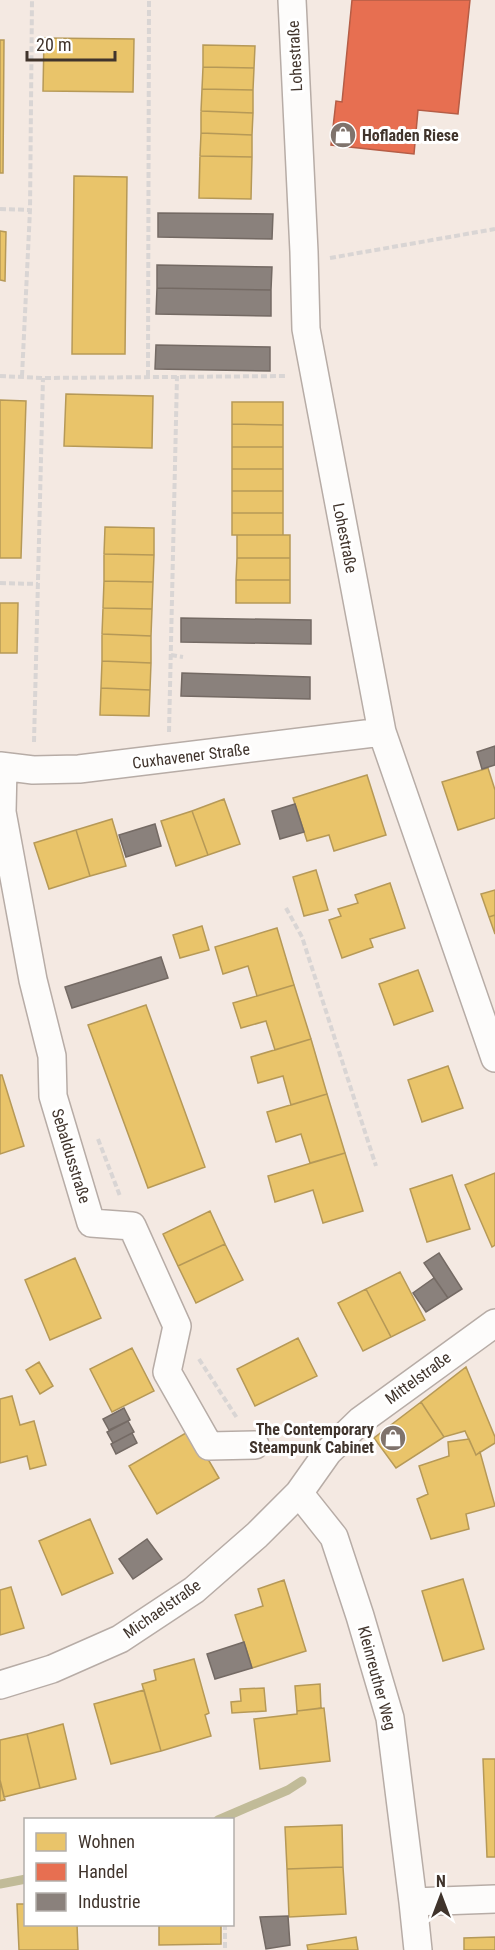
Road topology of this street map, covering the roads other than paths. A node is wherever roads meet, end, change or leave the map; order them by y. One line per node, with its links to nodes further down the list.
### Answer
1 (292, 0): 2 (street, Lohestraße)
2 (382, 732): 3 (street, Cuxhavener Straße); 4 (street, Lohestraße)
3 (1, 766): 6 (street, Sebaldusstraße)
4 (495, 1058)
5 (495, 1323): 7 (street, Mittelstraße)
6 (255, 1445)
7 (299, 1492): 8 (street, Michaelstraße); 10 (street, Kleinreuther Weg)
8 (0, 1685)
9 (495, 1899): 10 (street)
10 (413, 1902): 11 (street, Kleinreuther Weg)
11 (418, 1950)

